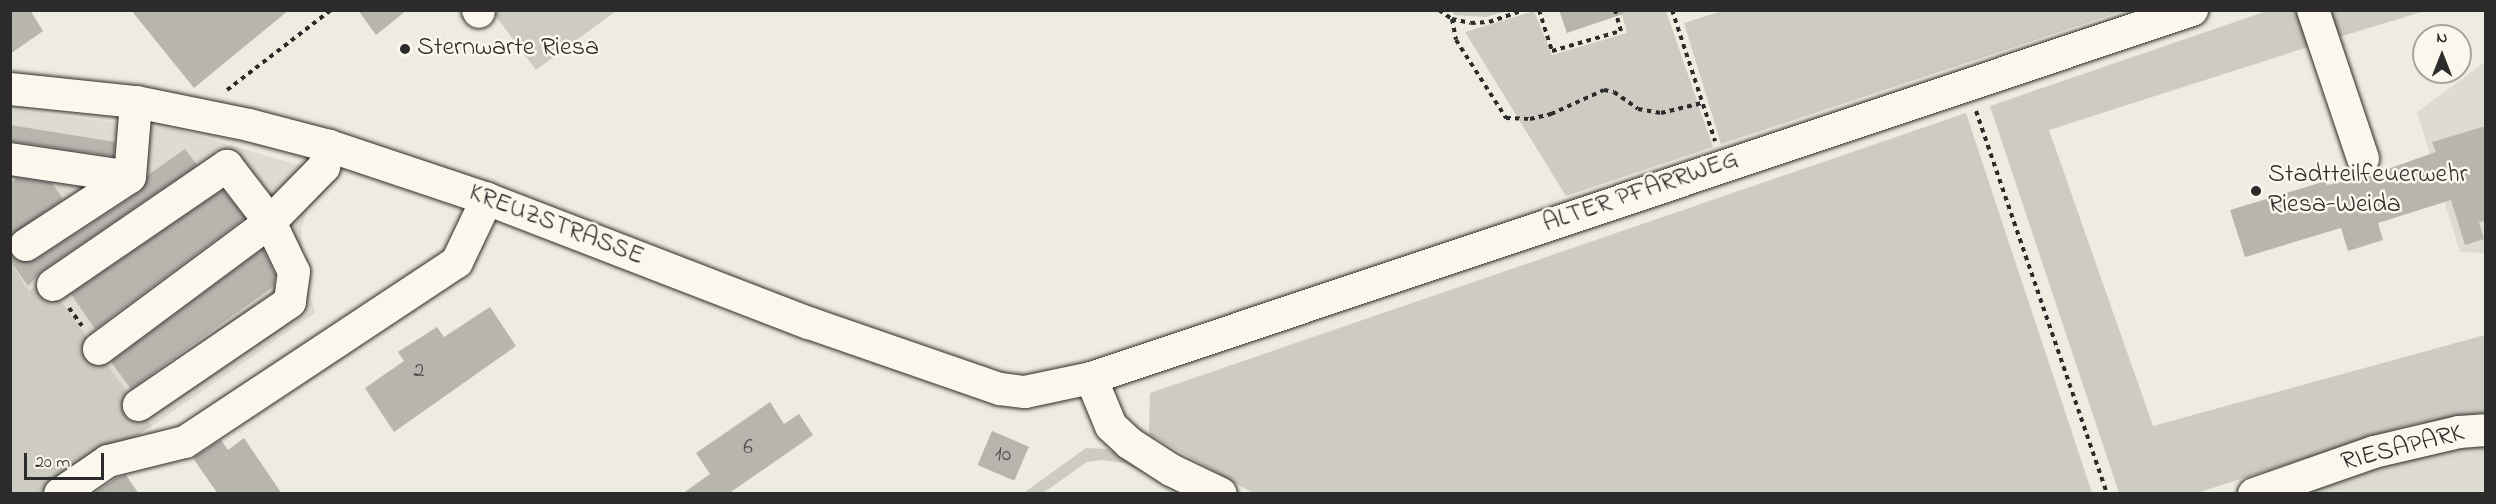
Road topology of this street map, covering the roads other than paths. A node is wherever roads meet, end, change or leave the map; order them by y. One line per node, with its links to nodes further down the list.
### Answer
1 (2192, 10): 14 (street, ALTER PFARRWEG)
2 (2313, 10): 7 (street)
3 (10, 89): 4 (street, KREUZSTRASSE)
4 (136, 102): 5 (street, KREUZSTRASSE); 8 (street)
5 (329, 146): 9 (street, KREUZSTRASSE); 10 (street)
6 (10, 159): 8 (street)
7 (2363, 159)
8 (130, 177): 11 (street)
9 (487, 199): 14 (street, KREUZSTRASSE); 17 (street)
10 (270, 222): 12 (street); 13 (street); 15 (street)
11 (26, 245)
12 (53, 285)
13 (99, 349)
14 (1091, 378): 18 (street)
15 (140, 405)
16 (2486, 430): 19 (street, RIESAPARK)
17 (60, 494)
18 (1221, 494)
19 (2254, 494)

